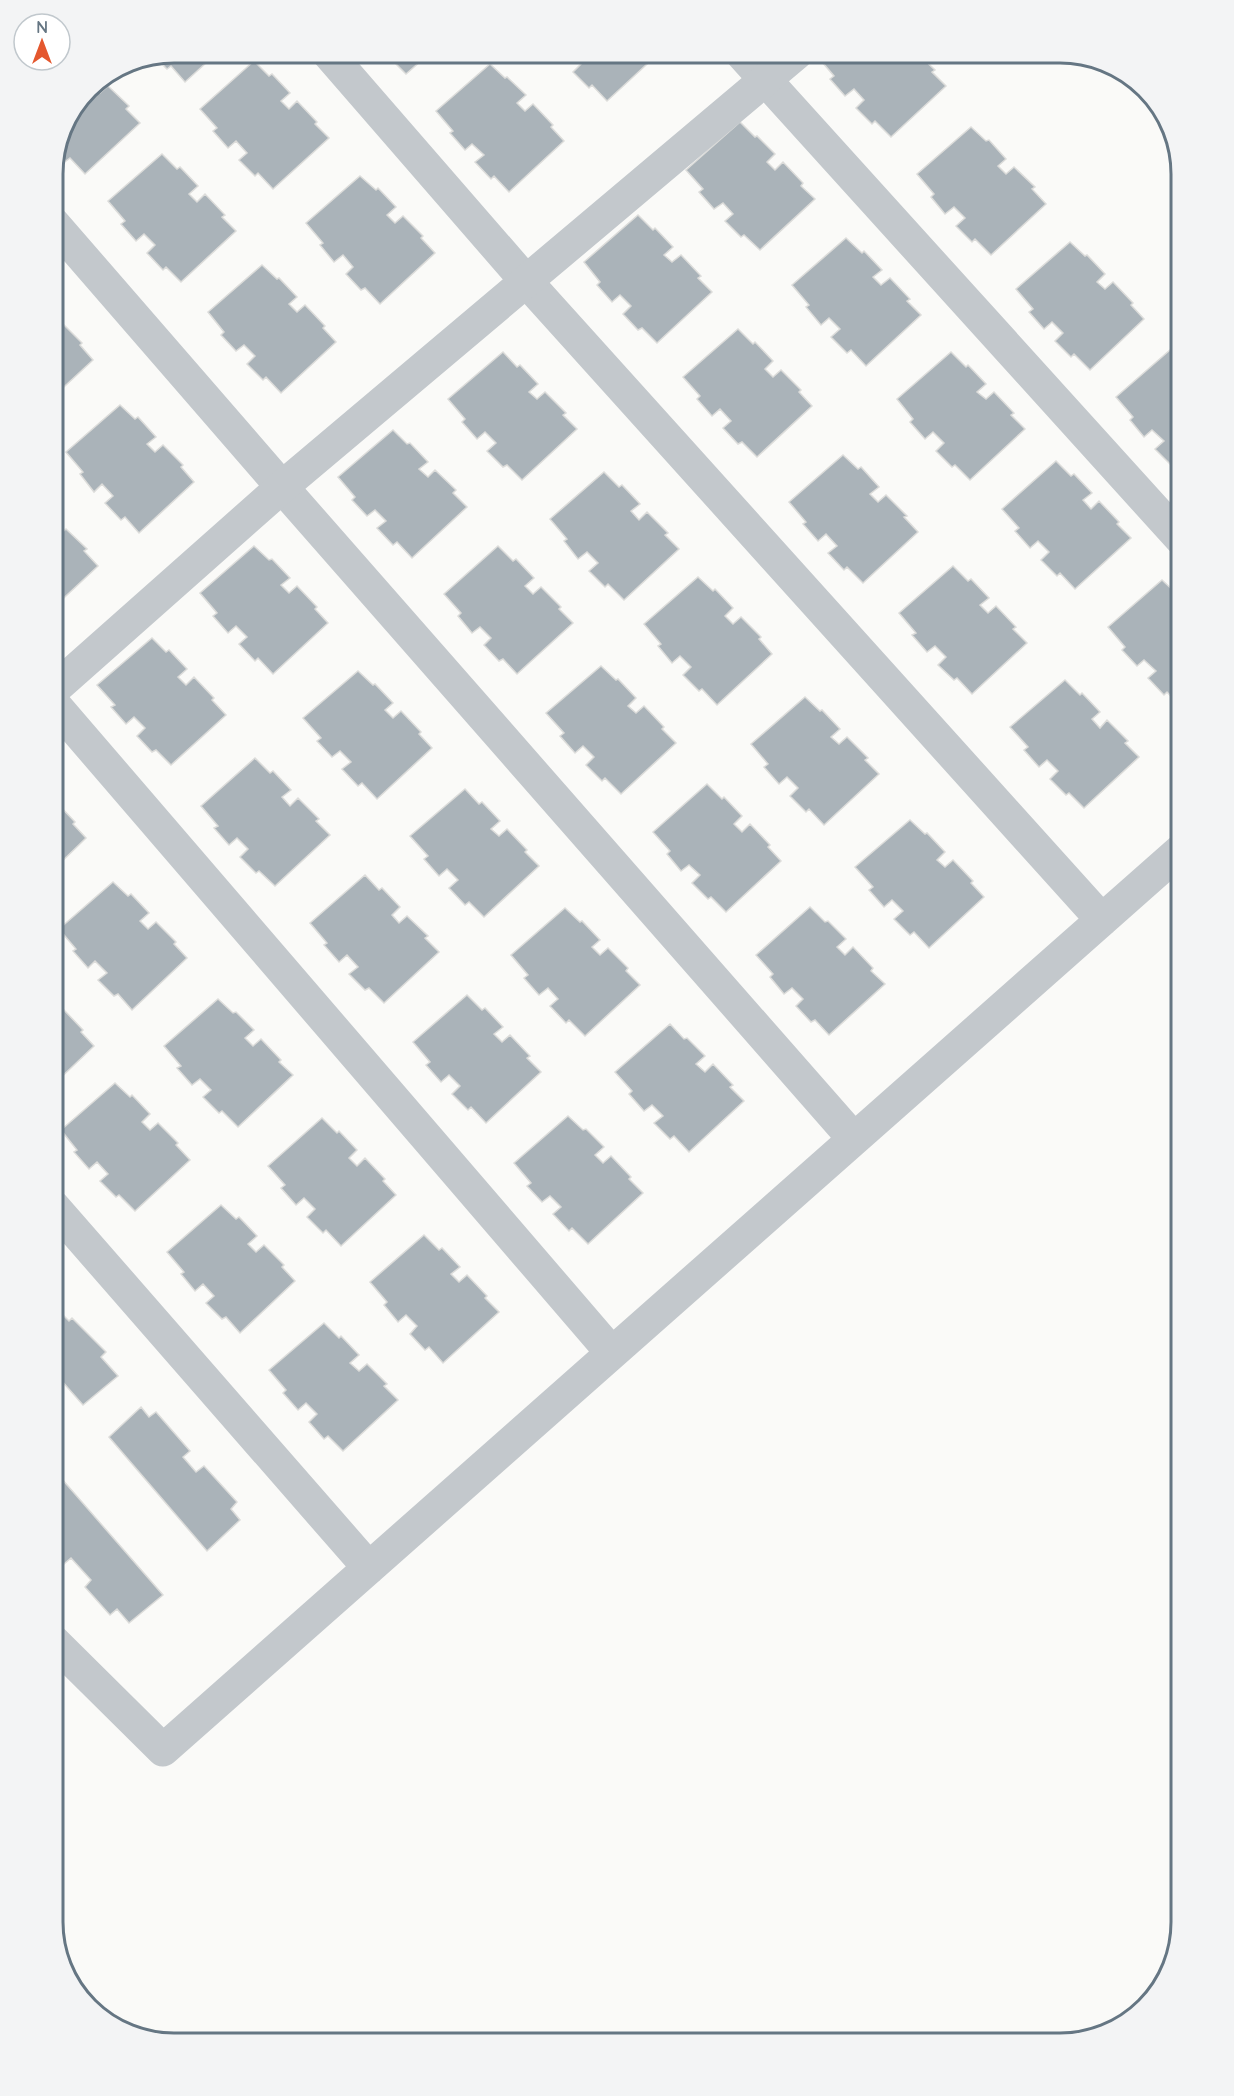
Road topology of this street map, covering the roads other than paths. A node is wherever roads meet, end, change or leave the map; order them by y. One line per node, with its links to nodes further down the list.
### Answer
1 (338, 63): 6 (street)
2 (750, 63): 4 (street)
3 (785, 63): 4 (street)
4 (765, 80): 6 (street); 8 (street)
5 (63, 235): 7 (street)
6 (526, 281): 7 (street); 12 (street)
7 (282, 487): 9 (street); 13 (street)
8 (1171, 527)
9 (63, 681)
10 (63, 715): 15 (street)
11 (1171, 860): 12 (street)
12 (1102, 920): 13 (street)
13 (854, 1139): 15 (street)
14 (63, 1217): 16 (street)
15 (612, 1353): 16 (street)
16 (369, 1568): 17 (street)
17 (63, 1652)

